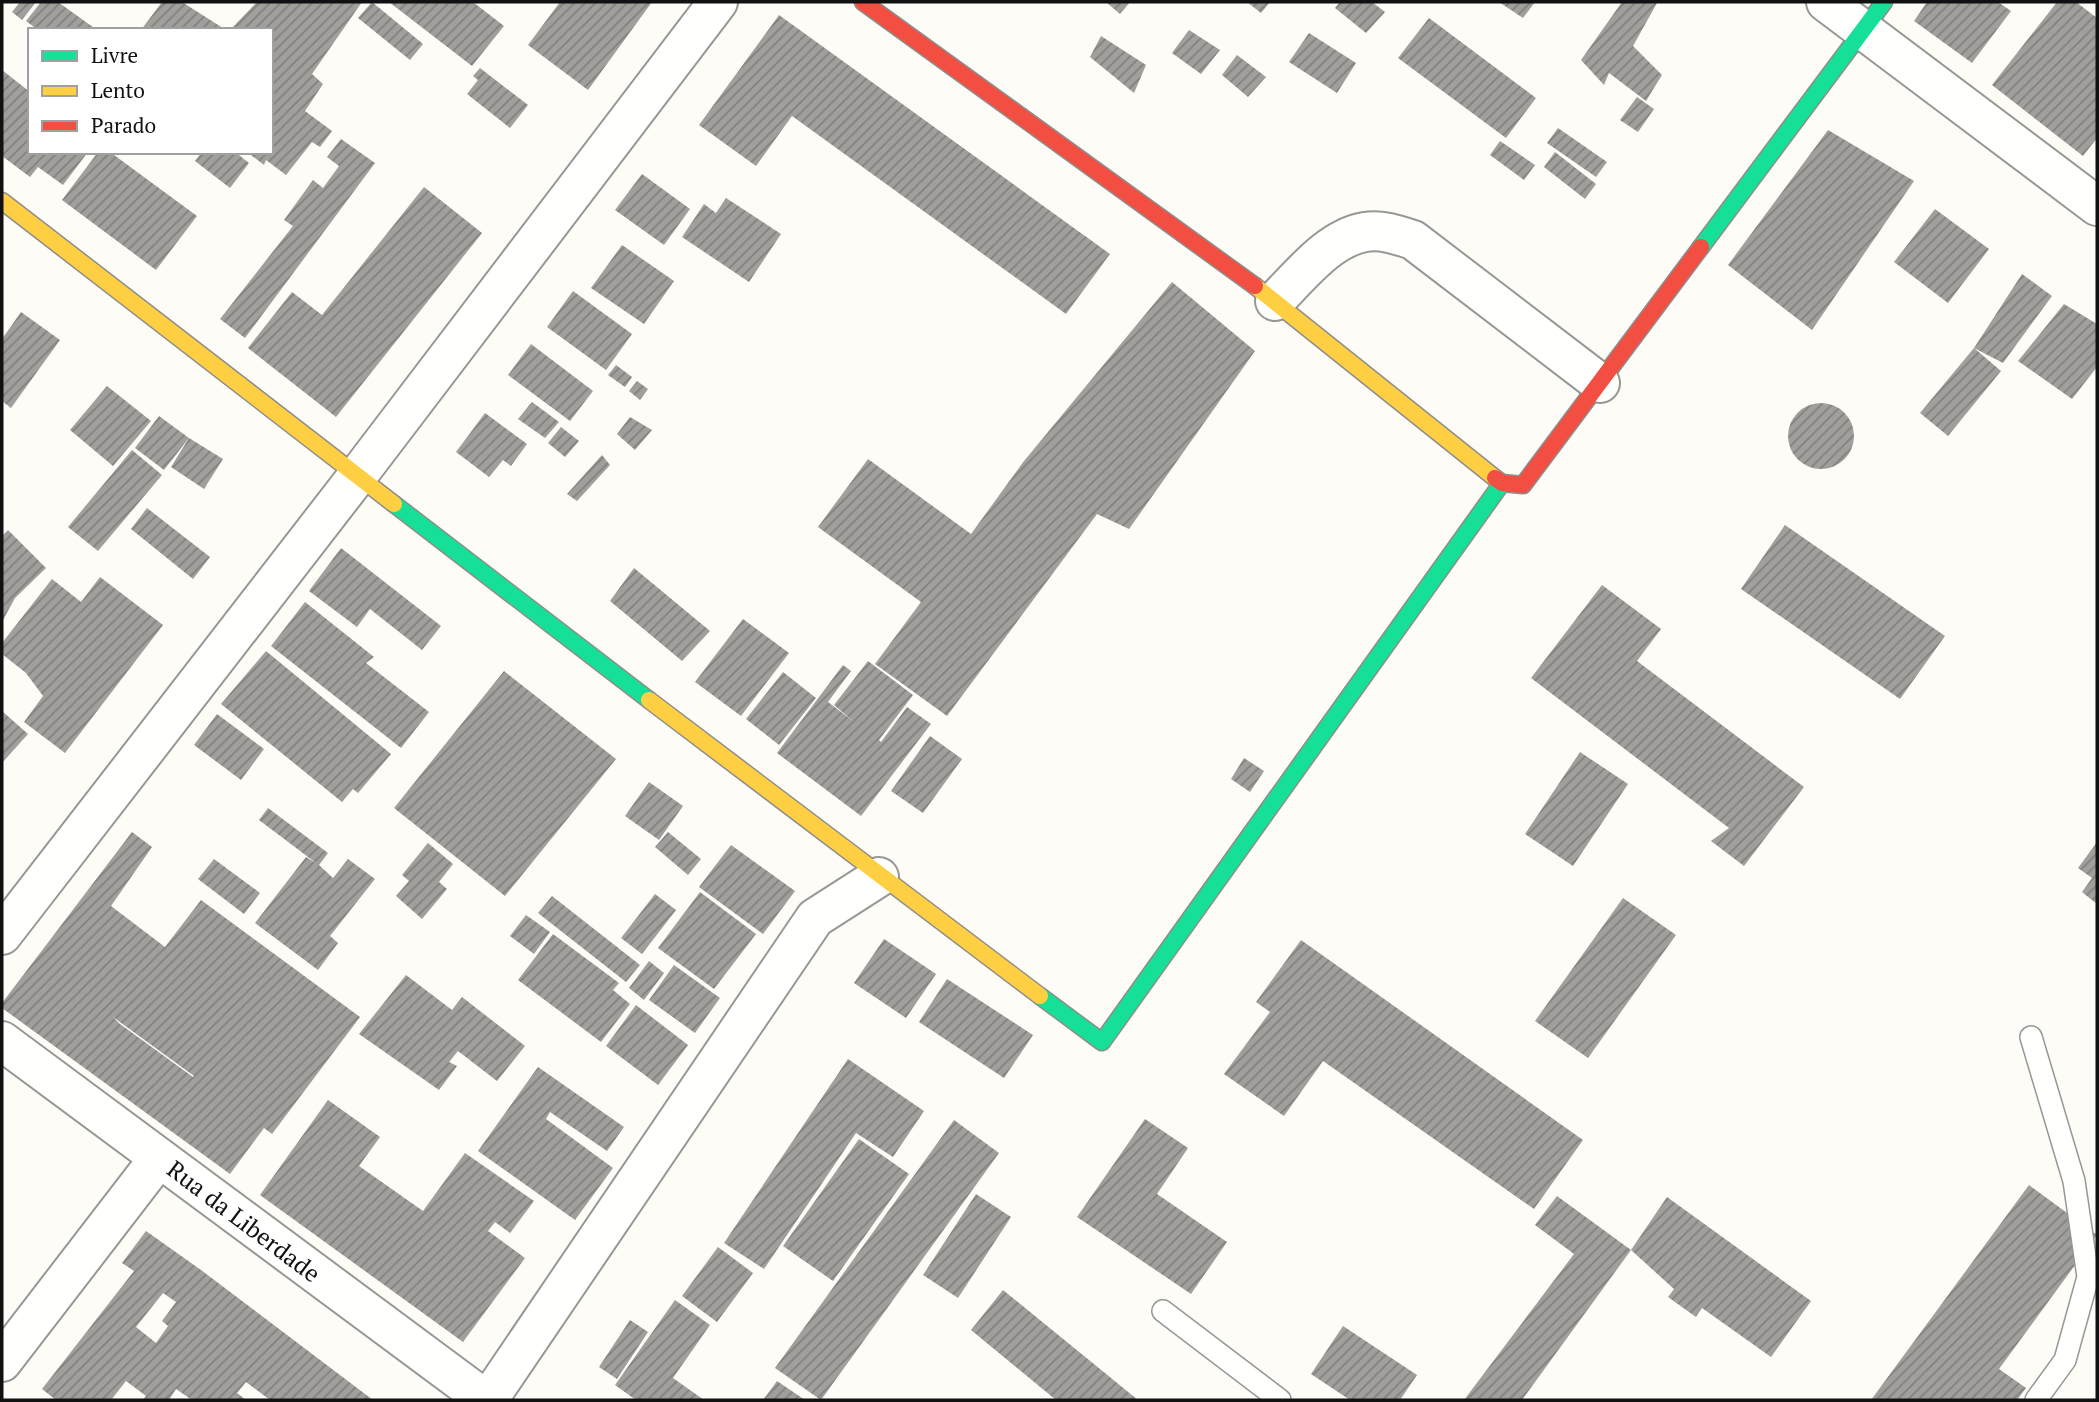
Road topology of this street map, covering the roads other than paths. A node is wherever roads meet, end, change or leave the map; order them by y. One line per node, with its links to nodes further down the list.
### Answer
1 (718, 2): 9 (street)
2 (863, 2): 7 (street)
3 (1826, 2): 4 (street)
4 (1874, 16): 6 (street); 8 (street)
5 (2, 201): 9 (street)
6 (2097, 206)
7 (1275, 300): 8 (street); 10 (street)
8 (1600, 383): 10 (street)
9 (358, 475): 11 (street); 12 (street)
10 (1502, 483): 11 (street)
11 (879, 877): 18 (street)
12 (2, 935)
13 (2031, 1037): 20 (lane)
14 (2, 1041): 15 (street, Rua da Liberdade)
15 (159, 1158): 17 (street); 18 (street, Rua da Liberdade)
16 (1163, 1311): 19 (lane)
17 (2, 1362)
18 (487, 1400)
19 (1280, 1400)
20 (2036, 1400)

